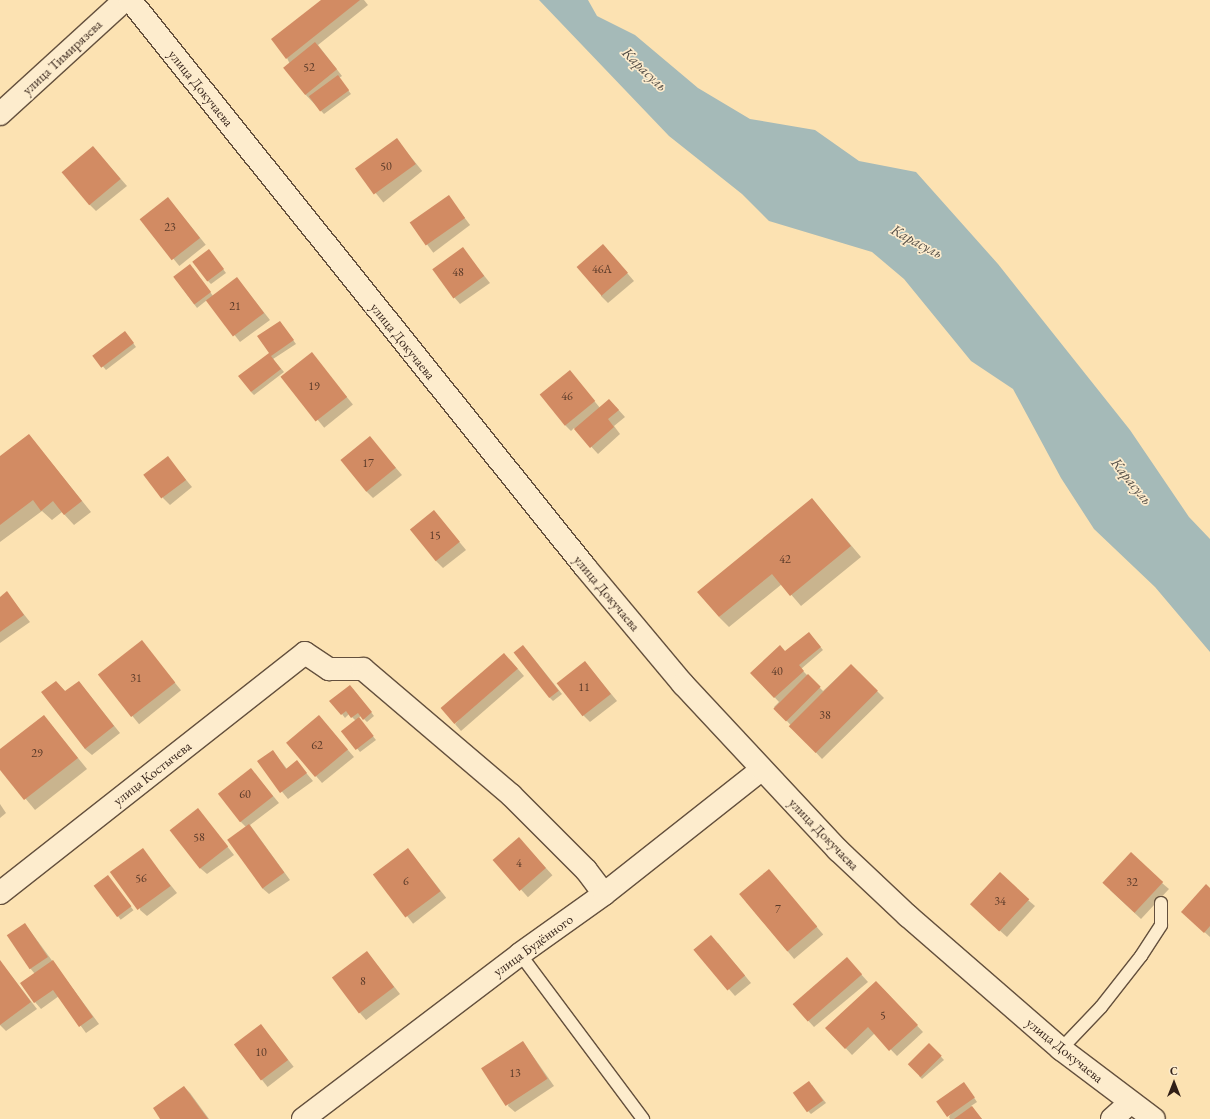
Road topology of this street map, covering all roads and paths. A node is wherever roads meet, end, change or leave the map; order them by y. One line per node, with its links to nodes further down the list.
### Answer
1 (125, 0): 3 (street, улица Тимирязева)
2 (130, 0): 4 (street, улица Докучаева)
3 (0, 114)
4 (762, 769): 6 (street, улица Будённого); 9 (street, улица Докучаева)
5 (0, 893): 6 (street, улица Костычева)
6 (604, 894): 8 (street, улица Будённого)
7 (1161, 903): 9 (lane)
8 (520, 954): 11 (street, улица Будённого); 12 (lane)
9 (1061, 1049): 10 (street, улица Докучаева)
10 (1131, 1102): 13 (street); 14 (street, улица Докучаева)
11 (303, 1119)
12 (643, 1119)
13 (1112, 1119)
14 (1154, 1119)

